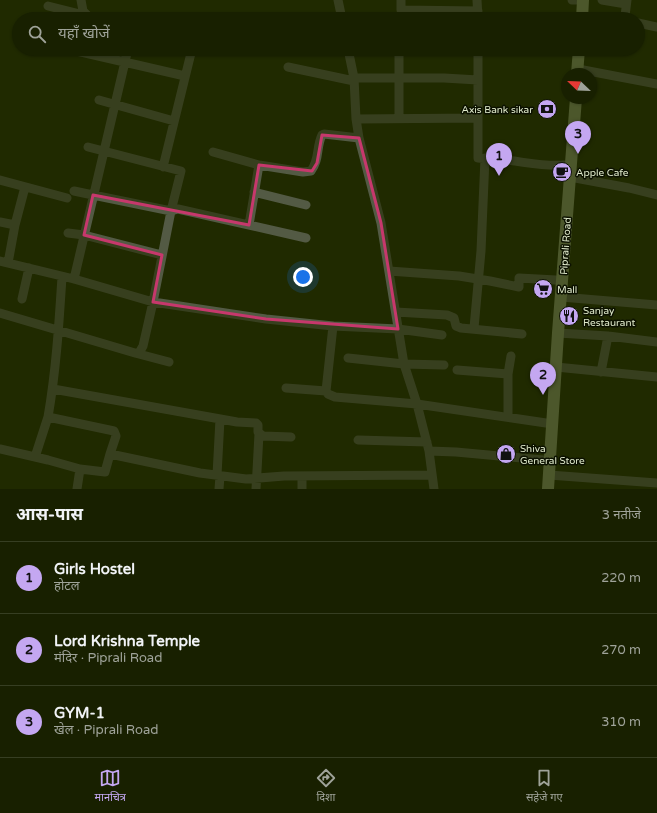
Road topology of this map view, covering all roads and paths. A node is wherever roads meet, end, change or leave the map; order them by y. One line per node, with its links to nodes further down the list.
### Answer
1 (82, 0): 12 (street)
2 (338, 0): 13 (street)
3 (401, 0): 14 (street)
4 (477, 0): 15 (street)
5 (572, 0): 6 (street)
6 (576, 0): 16 (main road)
7 (583, 0): 17 (main road)
8 (602, 0): 9 (street)
9 (626, 2): 18 (street)
10 (48, 6): 11 (street)
11 (72, 12)
12 (84, 12)
13 (341, 12)
14 (401, 12)
15 (478, 12)
16 (575, 12)
17 (582, 12)
18 (625, 12)
19 (645, 24): 20 (street)
20 (657, 27)
21 (97, 56): 29 (street)
22 (127, 56): 29 (street)
23 (190, 56): 34 (street)
24 (349, 56): 36 (street)
25 (399, 56): 35 (street)
26 (478, 56): 37 (street)
27 (573, 56): 31 (main road)
28 (578, 56): 32 (main road)
29 (126, 63): 34 (street); 42 (street)
30 (288, 67): 36 (street)
31 (574, 68)
32 (576, 68)
33 (597, 75): 38 (street)
34 (185, 76): 46 (street)
35 (399, 78): 36 (street); 37 (street); 43 (street)
36 (354, 80): 45 (street)
37 (478, 80): 44 (street)
38 (657, 84)
39 (99, 100): 42 (street)
40 (569, 104): 53 (main road)
41 (576, 104): 55 (main road, Piprali Road)
42 (114, 106): 46 (street); 49 (street)
43 (399, 118): 44 (street); 45 (street)
44 (478, 118): 51 (street)
45 (356, 119): 47 (street)
46 (174, 121): 54 (street)
47 (359, 138): 52 (street); 74 (street)
48 (88, 147): 49 (street)
49 (104, 151): 54 (street); 61 (street)
50 (213, 152): 52 (street)
51 (485, 158): 53 (street); 77 (street)
52 (259, 165): 59 (street)
53 (564, 165): 78 (main road)
54 (163, 167): 64 (street)
55 (570, 177): 60 (street); 79 (main road, Piprali Road)
56 (0, 180): 57 (street)
57 (25, 187): 62 (street); 66 (street)
58 (74, 191): 61 (street)
59 (254, 192): 63 (street); 67 (street)
60 (657, 195)
61 (93, 196): 64 (street); 69 (street)
62 (67, 198)
63 (306, 205)
64 (171, 211): 67 (street); 71 (street)
65 (0, 222): 66 (street)
66 (15, 225): 72 (street)
67 (249, 225): 70 (street)
68 (68, 233): 69 (street)
69 (84, 235): 71 (street); 76 (street)
70 (306, 238)
71 (162, 255): 81 (street)
72 (4, 262): 73 (street)
73 (29, 268): 75 (street); 80 (street)
74 (389, 271): 77 (street); 83 (street)
75 (62, 277): 76 (street); 88 (street)
76 (74, 279): 81 (street)
77 (479, 279): 78 (street); 86 (street)
78 (556, 280): 112 (main road)
79 (561, 296): 82 (street); 89 (main road, Piprali Road)
80 (22, 299)
81 (153, 302): 85 (street); 94 (street)
82 (657, 305)
83 (396, 312): 86 (street); 87 (street)
84 (0, 313): 88 (street)
85 (333, 326): 87 (street); 107 (street)
86 (474, 328): 90 (street)
87 (398, 329): 91 (street); 98 (street)
88 (59, 332): 94 (street); 105 (street)
89 (558, 333): 92 (street); 100 (main road, Piprali Road)
90 (522, 334)
91 (442, 335)
92 (608, 336): 93 (street); 102 (street)
93 (657, 342)
94 (135, 353): 97 (street)
95 (511, 356): 103 (street)
96 (348, 358): 98 (street)
97 (169, 362)
98 (404, 364): 99 (street); 108 (street)
99 (444, 365)
100 (556, 367): 102 (street); 122 (main road, Piprali Road)
101 (457, 370): 103 (street)
102 (601, 372): 104 (street)
103 (508, 374): 110 (street)
104 (657, 377)
105 (53, 388): 109 (street); 111 (street)
106 (286, 388): 107 (street)
107 (326, 391): 108 (street)
108 (417, 404): 110 (street); 116 (street)
109 (48, 417): 118 (street); 119 (street)
110 (508, 417): 112 (street)
111 (220, 419): 113 (street); 123 (street)
112 (546, 423): 120 (main road)
113 (259, 434): 114 (street); 126 (street)
114 (291, 437)
115 (358, 440): 116 (street)
116 (428, 446): 120 (street); 124 (street)
117 (0, 449): 119 (street)
118 (110, 454): 121 (street); 123 (street)
119 (35, 457): 121 (street)
120 (543, 460): 133 (main road)
121 (80, 469): 128 (street)
122 (549, 474): 127 (street); 134 (main road, Piprali Road)
123 (218, 475): 126 (street); 129 (street)
124 (432, 475): 125 (street); 132 (street)
125 (302, 477): 126 (street); 131 (street)
126 (257, 478): 130 (street)
127 (657, 483)
128 (77, 489)
129 (219, 489)
130 (256, 489)
131 (302, 489)
132 (434, 489)
133 (542, 489)
134 (548, 489)

